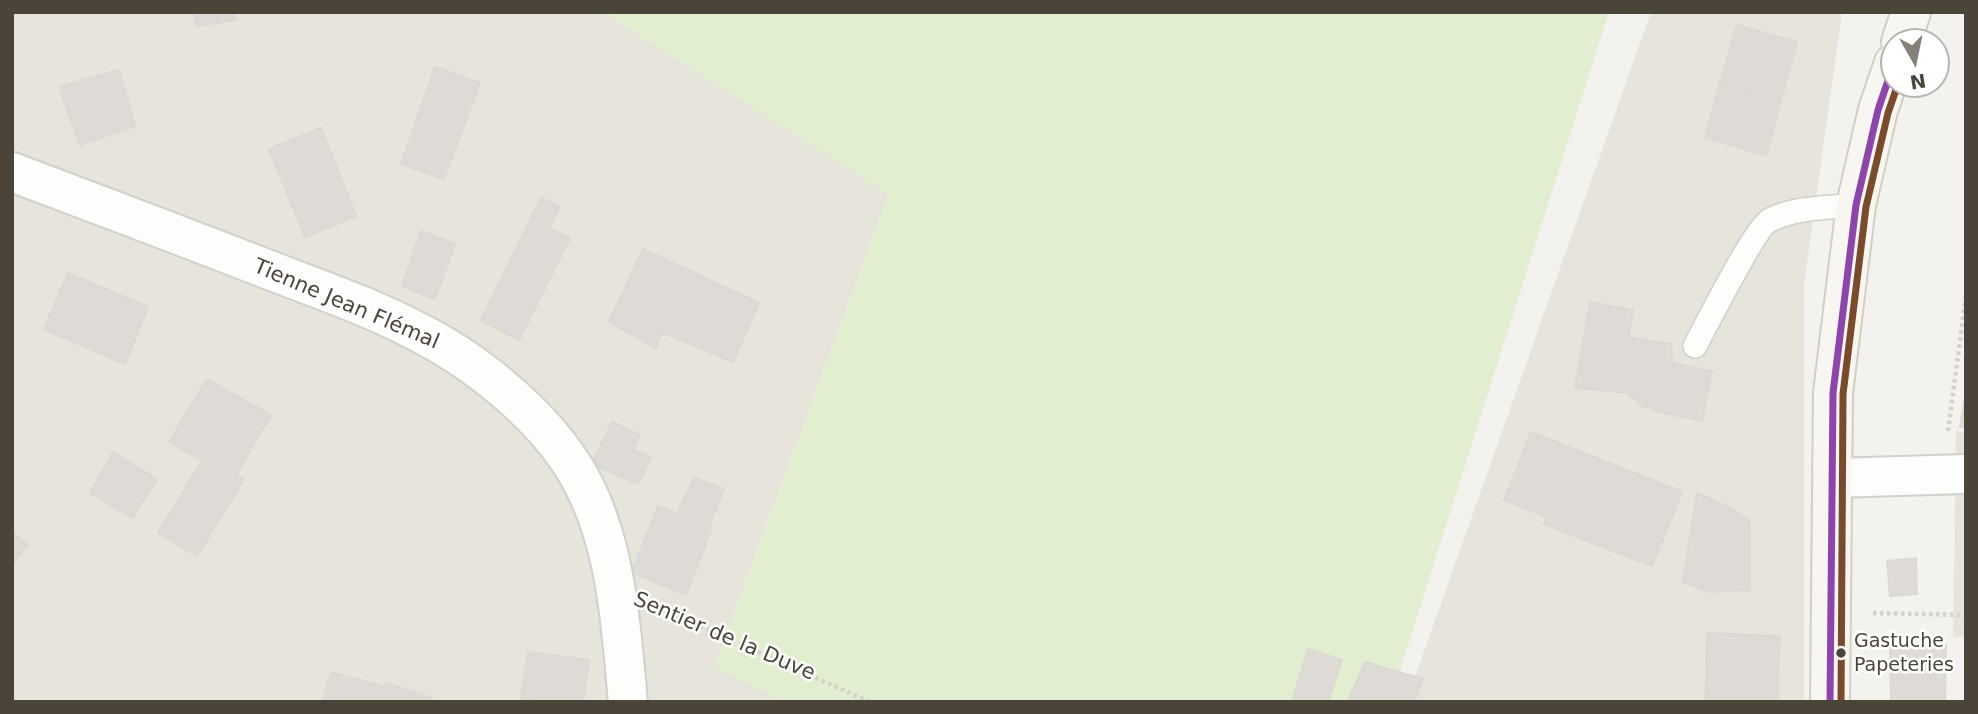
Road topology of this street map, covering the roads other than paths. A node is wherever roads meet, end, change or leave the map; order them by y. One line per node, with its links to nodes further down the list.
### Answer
1 (1882, 98): 3 (main road)
2 (12, 172): 7 (street, Tienne Jean Flémal)
3 (1856, 205): 4 (lane); 6 (main road)
4 (1695, 346)
5 (1954, 474): 6 (street)
6 (1833, 478): 8 (main road)
7 (628, 702)
8 (1830, 702)

